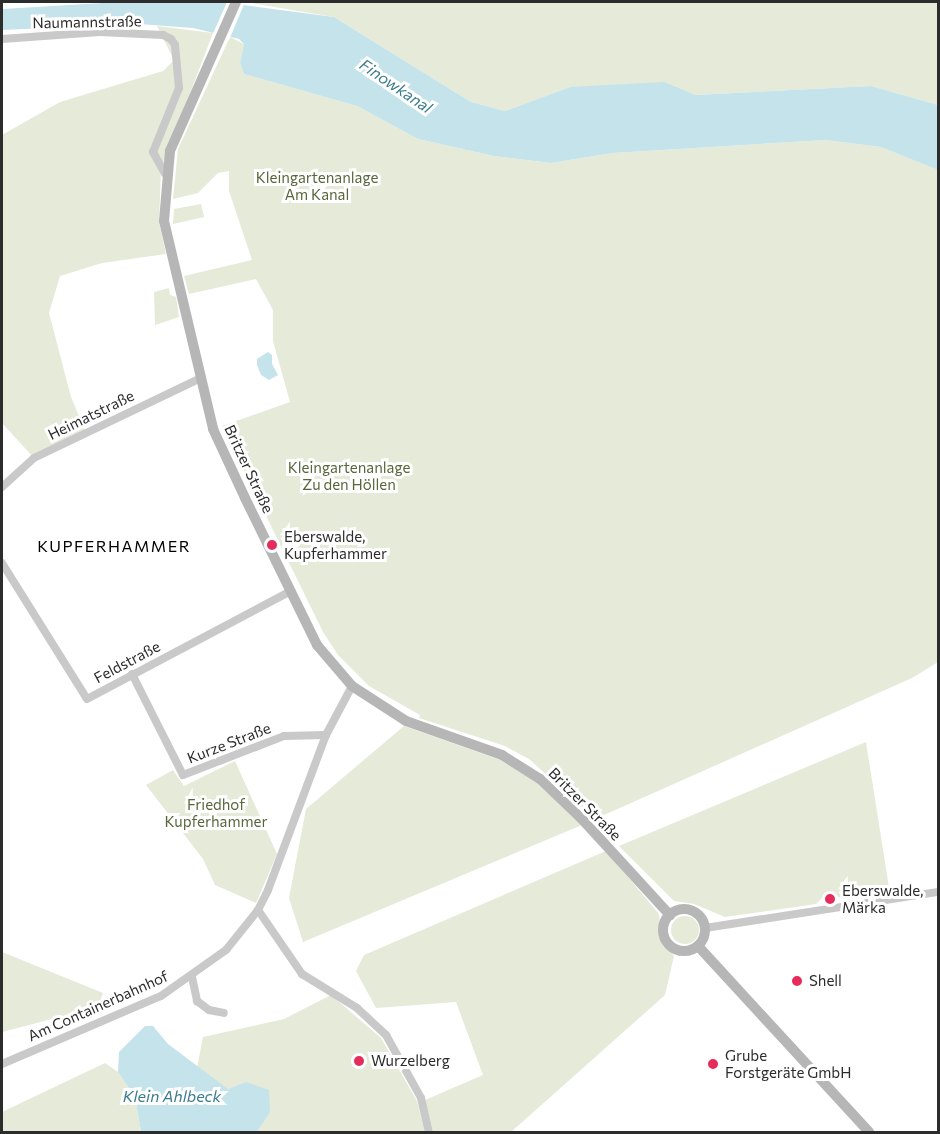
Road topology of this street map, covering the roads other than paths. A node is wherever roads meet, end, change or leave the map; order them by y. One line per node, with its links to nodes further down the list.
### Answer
1 (236, 2): 3 (main road, Britzer Straße)
2 (2, 39): 3 (street, Naumannstraße)
3 (165, 174): 4 (main road, Britzer Straße)
4 (199, 380): 5 (street, Heimatstraße); 7 (main road, Britzer Straße)
5 (2, 487)
6 (2, 563): 8 (street, Feldstraße)
7 (291, 591): 8 (street, Feldstraße); 9 (main road, Britzer Straße)
8 (132, 674): 10 (street, Kurze Straße)
9 (352, 686): 10 (street, Am Containerbahnhof); 13 (main road, Britzer Straße)
10 (326, 735): 12 (street, Am Containerbahnhof)
11 (939, 892): 14 (street)
12 (258, 910): 16 (street, Am Containerbahnhof); 19 (street)
13 (670, 915): 14 (main road); 15 (main road)
14 (705, 928): 15 (main road)
15 (698, 946): 20 (main road)
16 (192, 977): 17 (street); 18 (street, Am Containerbahnhof)
17 (224, 1013)
18 (2, 1064)
19 (429, 1132)
20 (869, 1132)

